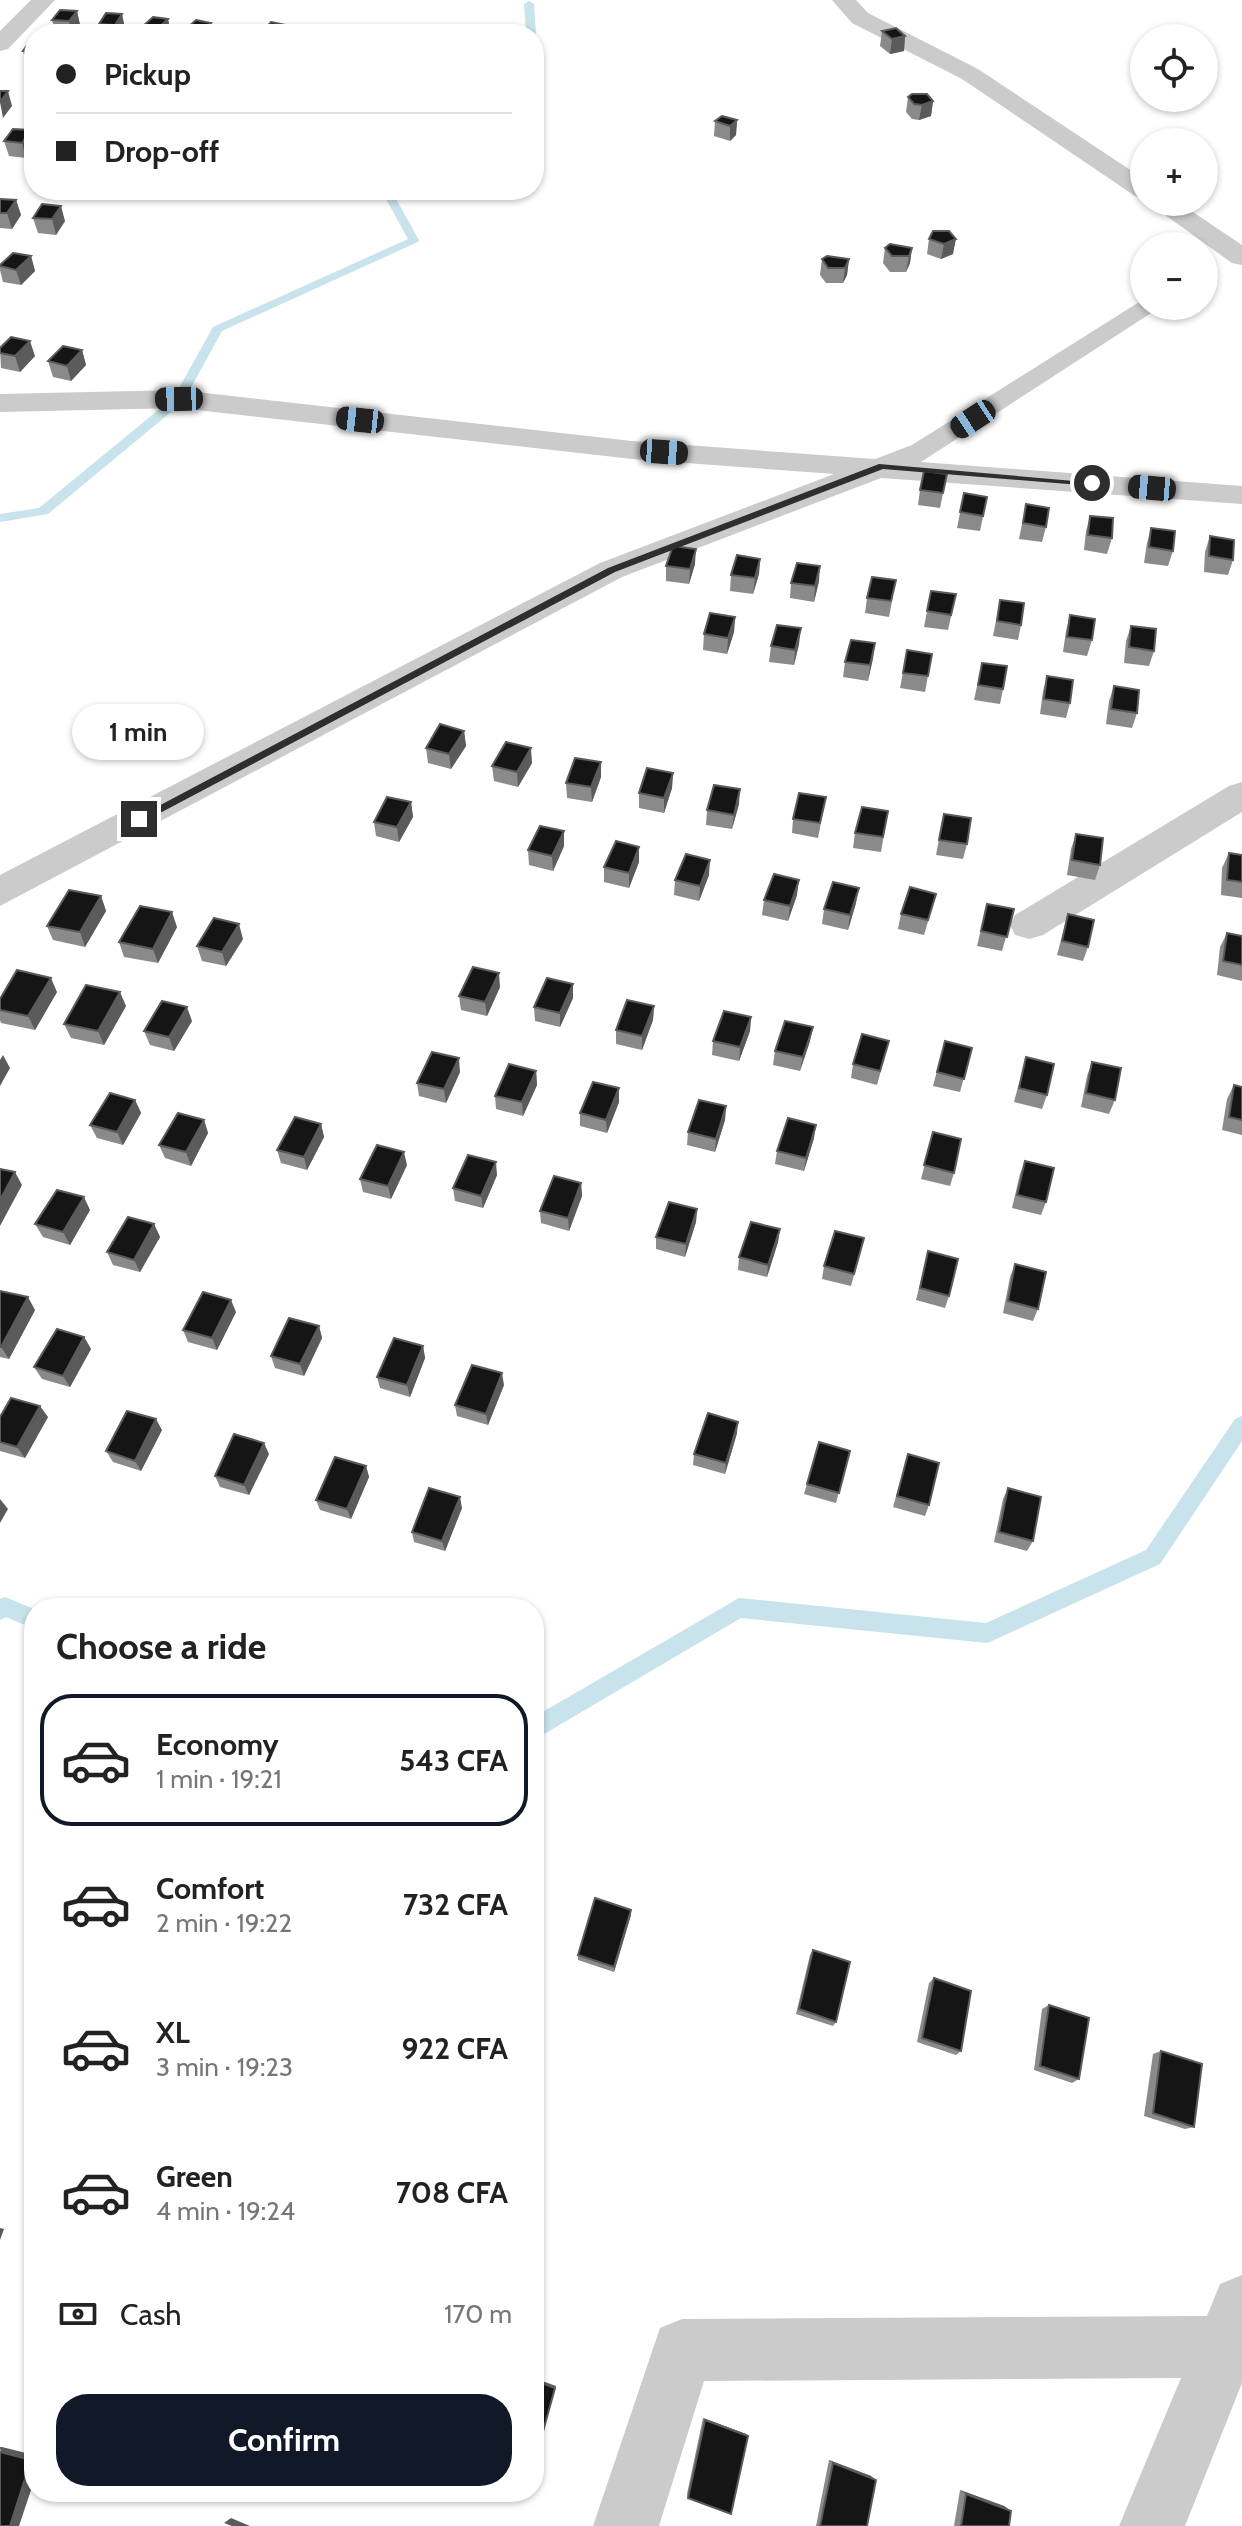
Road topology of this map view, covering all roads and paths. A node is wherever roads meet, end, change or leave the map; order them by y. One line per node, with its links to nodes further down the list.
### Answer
1 (44, 0): 3 (street)
2 (843, 0): 4 (street)
3 (0, 44)
4 (1130, 182)
5 (1179, 216): 6 (street)
6 (1233, 255)
7 (1130, 318): 9 (street)
8 (0, 403): 9 (street)
9 (882, 466): 10 (street); 12 (street)
10 (1242, 495)
11 (1242, 795): 13 (street)
12 (0, 892)
13 (1029, 925)
14 (1234, 2326): 15 (street); 16 (street)
15 (626, 2526)
16 (1152, 2526)

